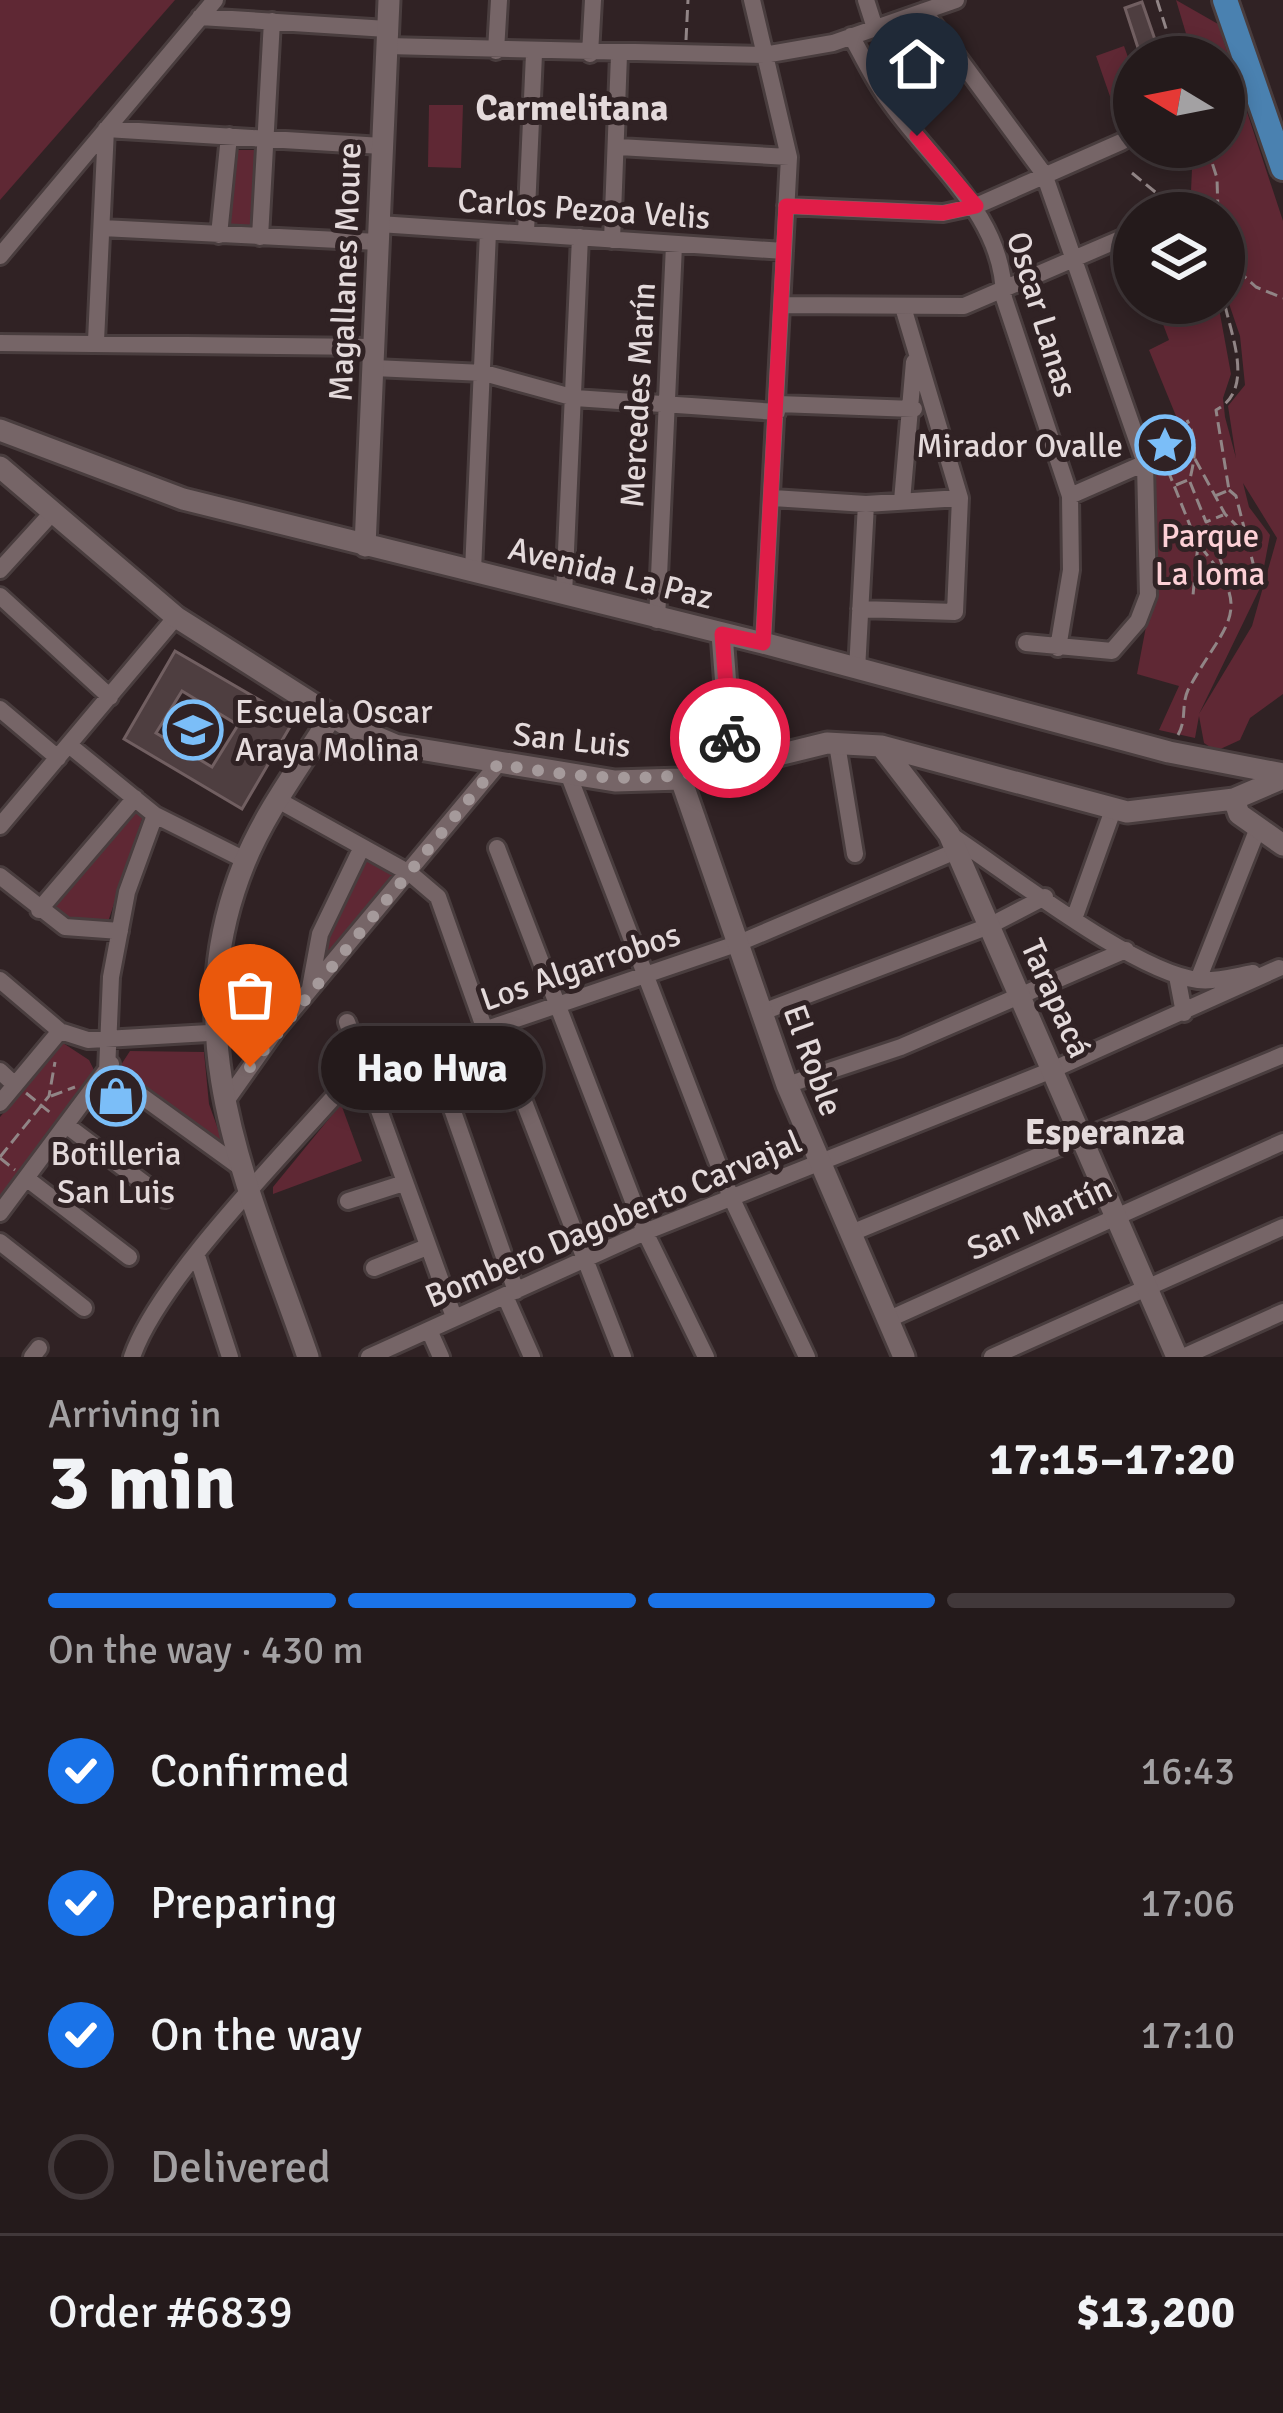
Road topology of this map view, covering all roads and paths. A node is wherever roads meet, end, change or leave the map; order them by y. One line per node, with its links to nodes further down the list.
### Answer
1 (214, 0): 12 (street)
2 (388, 0): 17 (street, Magallanes Moure)
3 (499, 0): 18 (street)
4 (592, 0): 21 (street)
5 (688, 0): 19 (path)
6 (752, 0): 23 (street)
7 (866, 0): 14 (street)
8 (956, 0): 11 (street)
9 (1157, 0): 15 (path)
10 (1222, 3): 31 (main road)
11 (924, 11): 14 (street); 33 (street)
12 (200, 17): 13 (street); 24 (street)
13 (272, 21): 17 (street); 26 (street)
14 (875, 28): 16 (street)
15 (1168, 36)
16 (851, 37): 23 (street); 36 (street, Oscar Lanas)
17 (387, 38): 18 (street); 28 (street, Magallanes Moure)
18 (496, 50): 20 (street)
19 (685, 53): 22 (street); 23 (street)
20 (534, 54): 21 (street); 39 (street)
21 (590, 54): 22 (street)
22 (619, 55): 29 (street)
23 (764, 55): 30 (street)
24 (106, 129): 25 (street); 37 (street); 48 (street)
25 (229, 136): 26 (street); 41 (street)
26 (266, 139): 28 (street); 42 (street)
27 (1113, 145): 33 (street)
28 (382, 146): 40 (street, Magallanes Moure)
29 (619, 147): 30 (street); 44 (street)
30 (789, 158): 35 (street)
31 (1283, 168)
32 (1132, 172): 34 (path)
33 (1044, 174): 36 (street); 49 (street)
34 (1156, 192)
35 (786, 206): 36 (street); 47 (street)
36 (976, 206): 51 (street, Oscar Lanas)
37 (102, 228): 41 (street, Carlos Pezoa Velis); 56 (street)
38 (488, 232): 39 (street, Carlos Pezoa Velis); 40 (street, Carlos Pezoa Velis); 60 (street)
39 (526, 232): 43 (street, Carlos Pezoa Velis)
40 (379, 233): 42 (street, Carlos Pezoa Velis); 59 (street, Magallanes Moure)
41 (220, 235): 42 (street, Carlos Pezoa Velis)
42 (260, 237)
43 (580, 237): 44 (street, Carlos Pezoa Velis); 61 (street)
44 (612, 240): 46 (street, Carlos Pezoa Velis)
45 (1113, 242): 49 (street)
46 (674, 245): 47 (street, Carlos Pezoa Velis); 62 (street, Mercedes Marín)
47 (784, 251): 53 (street)
48 (0, 256)
49 (1070, 259): 51 (street); 68 (street)
50 (1245, 277): 52 (path)
51 (1004, 288): 54 (street); 75 (street, Oscar Lanas)
52 (1283, 298)
53 (782, 305): 54 (street); 63 (street)
54 (903, 307): 58 (street)
55 (1229, 324): 73 (path)
56 (96, 341): 57 (street); 59 (street)
57 (0, 343)
58 (914, 344): 64 (street); 78 (street)
59 (374, 358): 60 (street); 86 (street, Magallanes Moure)
60 (484, 374): 61 (street); 88 (street)
61 (575, 398): 62 (street); 91 (street)
62 (668, 401): 63 (street); 96 (street, Mercedes Marín)
63 (777, 408): 64 (street); 77 (street)
64 (914, 409): 79 (street)
65 (1187, 420): 69 (path)
66 (0, 430): 67 (street, Avenida La Paz)
67 (49, 453): 74 (street); 86 (street, Avenida La Paz)
68 (1153, 458): 72 (path); 75 (street); 100 (street)
69 (1195, 459): 71 (path); 76 (path)
70 (0, 467): 74 (street, San Luis)
71 (1190, 479): 72 (path); 83 (path)
72 (1174, 486): 85 (path)
73 (1228, 490): 76 (path); 84 (path)
74 (26, 491): 81 (street, San Luis)
75 (1070, 496): 100 (street, Oscar Lanas)
76 (1215, 496): 82 (path)
77 (773, 498): 80 (street); 98 (street)
78 (960, 498): 79 (street); 94 (street)
79 (902, 502): 80 (street)
80 (866, 504): 94 (street)
81 (50, 514): 87 (street); 95 (street, San Luis)
82 (1225, 514): 83 (path); 84 (path)
83 (1206, 522): 90 (path)
84 (1246, 535): 89 (path)
85 (1198, 544): 90 (path); 92 (path)
86 (365, 546): 88 (street, Avenida La Paz)
87 (0, 571)
88 (473, 571): 91 (street, Avenida La Paz)
89 (1256, 571)
90 (1225, 574): 108 (path)
91 (564, 595): 96 (street, Avenida La Paz)
92 (1193, 595)
93 (0, 596): 102 (street)
94 (860, 609): 101 (street)
95 (176, 617): 102 (street); 104 (street, San Luis)
96 (657, 620): 97 (street, Avenida La Paz)
97 (722, 634): 98 (street, Avenida La Paz); 110 (street)
98 (763, 643): 101 (street, Avenida La Paz)
99 (1026, 644): 100 (street)
100 (1058, 648)
101 (857, 670): 108 (street, Avenida La Paz)
102 (110, 697): 107 (street)
103 (0, 709): 107 (street)
104 (332, 715): 109 (street, San Luis); 116 (street)
105 (837, 744): 106 (street, San Luis); 110 (street, San Luis); 125 (street)
106 (880, 746): 117 (street, San Luis); 121 (street, Tarapacá)
107 (63, 752): 114 (street); 119 (street)
108 (1169, 752): 112 (street, Avenida La Paz)
109 (498, 764): 111 (street, San Luis); 127 (street)
110 (732, 765): 113 (street, San Luis)
111 (569, 776): 113 (street, San Luis); 137 (street)
112 (1283, 776): 115 (street, San Luis)
113 (681, 779): 134 (street, El Roble)
114 (134, 798): 118 (street); 130 (street)
115 (1234, 799): 117 (street, San Luis); 120 (street)
116 (278, 800): 123 (street); 126 (street)
117 (1113, 810): 131 (street)
118 (155, 815): 126 (street); 133 (street)
119 (0, 825)
120 (1258, 828): 122 (street); 140 (street)
121 (952, 842): 129 (street); 132 (street, Tarapacá); 134 (street, Los Algarrobos)
122 (1283, 845)
123 (362, 847): 127 (street); 141 (street)
124 (496, 848): 143 (street)
125 (855, 854)
126 (245, 860): 150 (street)
127 (406, 872): 141 (street); 148 (street)
128 (0, 876): 130 (street)
129 (1045, 897): 131 (street); 132 (street)
130 (39, 910): 133 (street)
131 (1075, 916): 135 (street)
132 (989, 926): 142 (street, Tarapacá); 144 (street)
133 (120, 931): 151 (street)
134 (739, 943): 137 (street, Los Algarrobos); 144 (street, El Roble)
135 (1126, 950): 138 (street); 142 (street)
136 (1282, 965): 140 (street); 145 (street, Bombero Dagoberto Carvajal)
137 (646, 976): 143 (street, Los Algarrobos); 171 (street)
138 (1178, 976): 140 (street); 145 (street)
139 (0, 980): 149 (street)
140 (1198, 980)
141 (310, 989): 147 (street)
142 (1020, 997): 154 (street, Tarapacá); 158 (street)
143 (558, 1004): 148 (street, Los Algarrobos); 177 (street)
144 (760, 1013): 158 (street, El Roble)
145 (1184, 1013): 154 (street, Bombero Dagoberto Carvajal)
146 (346, 1022): 157 (street)
147 (277, 1029): 150 (street); 161 (street)
148 (490, 1029): 152 (street, Los Algarrobos); 183 (street)
149 (60, 1031): 151 (street); 159 (street); 162 (path)
150 (213, 1037): 151 (street); 161 (street)
151 (119, 1041): 156 (street)
152 (431, 1049): 157 (street, Los Algarrobos); 186 (street)
153 (1283, 1055): 164 (street)
154 (1052, 1070): 164 (street, Tarapacá); 167 (street, Bombero Dagoberto Carvajal)
155 (0, 1071): 159 (street)
156 (106, 1071): 163 (street); 169 (street)
157 (364, 1071): 169 (street, Los Algarrobos); 170 (street)
158 (787, 1084): 167 (street, El Roble)
159 (15, 1085): 160 (street); 162 (path)
160 (0, 1103)
161 (223, 1104): 169 (street)
162 (41, 1106): 163 (path); 166 (path)
163 (66, 1125): 168 (street); 172 (street)
164 (1083, 1142): 175 (street, Tarapacá); 178 (street)
165 (1283, 1142): 175 (street, San Martín)
166 (0, 1158): 168 (path)
167 (816, 1162): 171 (street, Bombero Dagoberto Carvajal); 178 (street, El Roble)
168 (26, 1178): 174 (street); 182 (street)
169 (248, 1182): 181 (street, Los Algarrobos); 194 (street)
170 (404, 1183): 173 (street); 180 (street)
171 (730, 1196): 177 (street, Bombero Dagoberto Carvajal); 200 (street)
172 (165, 1199)
173 (348, 1201)
174 (0, 1213)
175 (1115, 1214): 185 (street, Tarapacá); 190 (street, San Martín)
176 (1283, 1227): 185 (street)
177 (645, 1232): 183 (street, Bombero Dagoberto Carvajal); 199 (street)
178 (849, 1234): 190 (street, El Roble)
179 (0, 1242): 187 (street)
180 (427, 1247): 184 (street); 189 (street)
181 (197, 1256): 192 (street, Los Algarrobos); 193 (street)
182 (129, 1257)
183 (582, 1262): 186 (street, Bombero Dagoberto Carvajal); 198 (street)
184 (374, 1268)
185 (1145, 1285): 202 (street); 203 (street, Tarapacá)
186 (510, 1294): 189 (street, Bombero Dagoberto Carvajal); 197 (street)
187 (83, 1308)
188 (1283, 1312): 203 (street)
189 (454, 1317): 191 (street, Bombero Dagoberto Carvajal)
190 (887, 1320): 201 (street, El Roble)
191 (430, 1330): 195 (street, Bombero Dagoberto Carvajal); 196 (street)
192 (132, 1357)
193 (230, 1357)
194 (308, 1357)
195 (369, 1357)
196 (441, 1357)
197 (532, 1357)
198 (622, 1357)
199 (706, 1357)
200 (807, 1357)
201 (904, 1357)
202 (992, 1357)
203 (1180, 1357)

